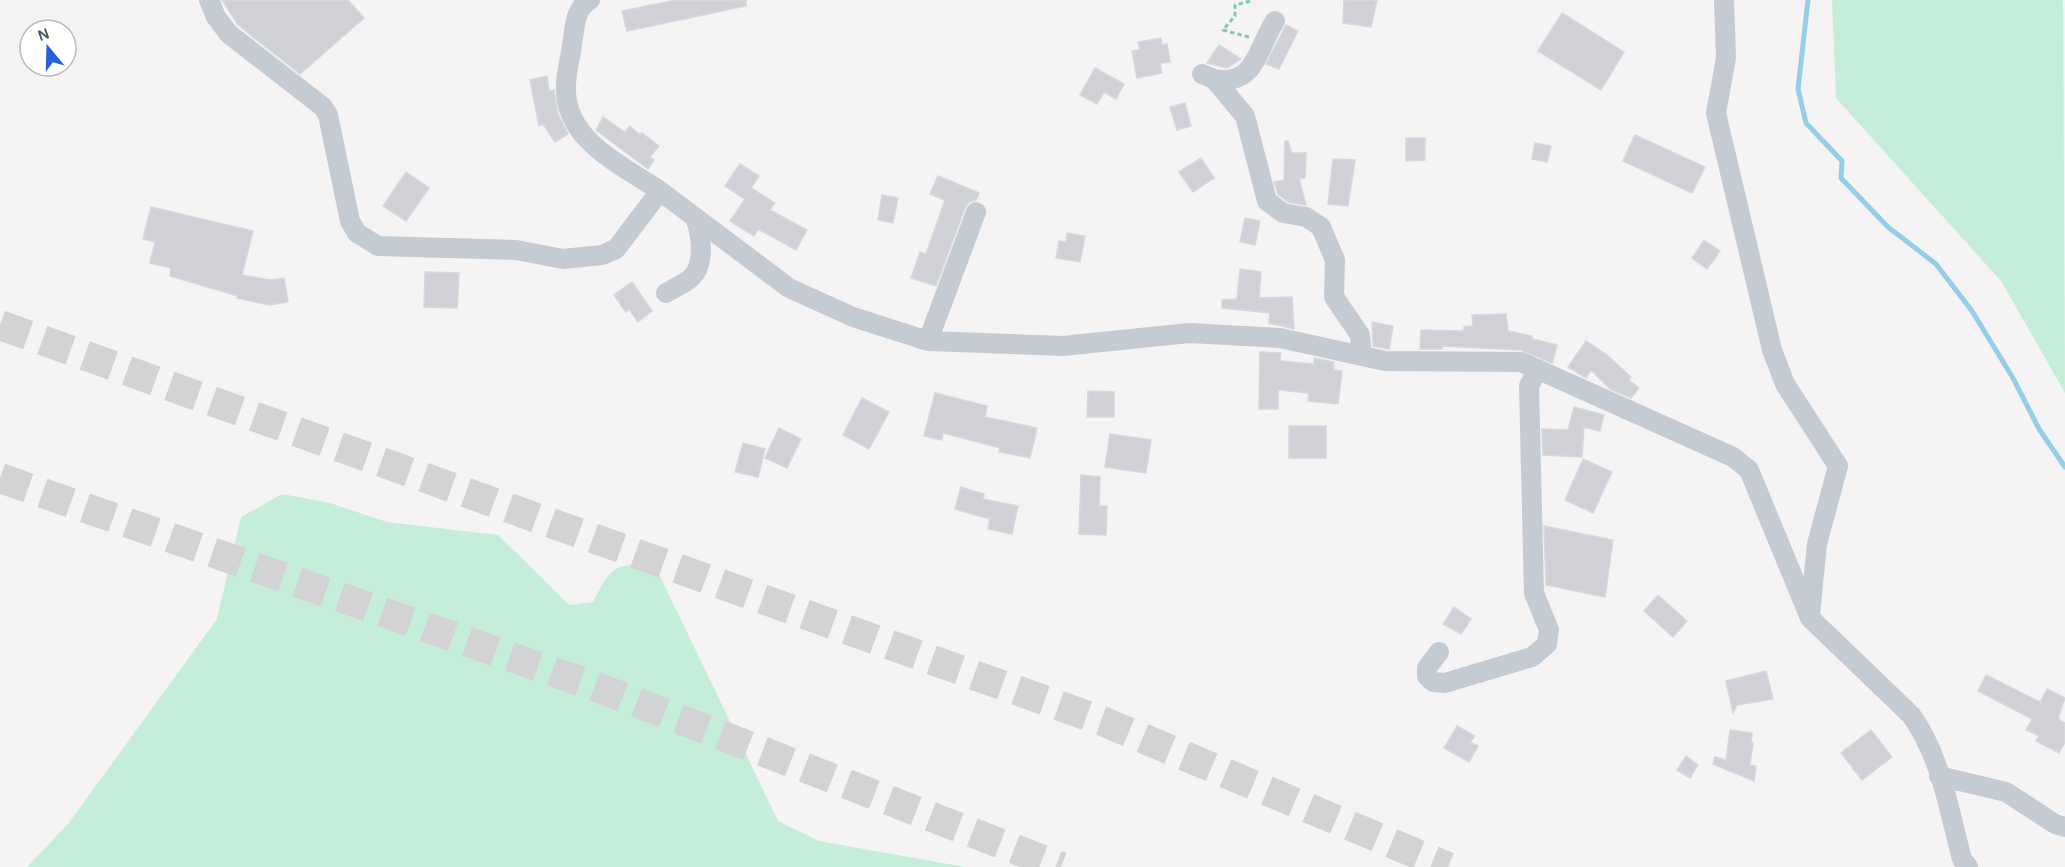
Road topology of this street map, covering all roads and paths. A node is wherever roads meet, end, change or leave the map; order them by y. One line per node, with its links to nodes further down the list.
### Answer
1 (209, 0): 7 (street)
2 (590, 0): 7 (street)
3 (1720, 1): 14 (street)
4 (1251, 2): 6 (path)
5 (1275, 21): 6 (street)
6 (1262, 43): 12 (street)
7 (660, 191): 9 (street)
8 (976, 212): 11 (street)
9 (695, 217): 10 (street); 11 (street)
10 (666, 293)
11 (928, 341): 12 (street)
12 (1362, 356): 13 (street)
13 (1538, 369): 14 (street); 15 (street)
14 (1810, 618): 16 (street)
15 (1439, 652)
16 (1939, 776): 17 (street); 18 (street)
17 (2065, 827)
18 (1968, 867)

